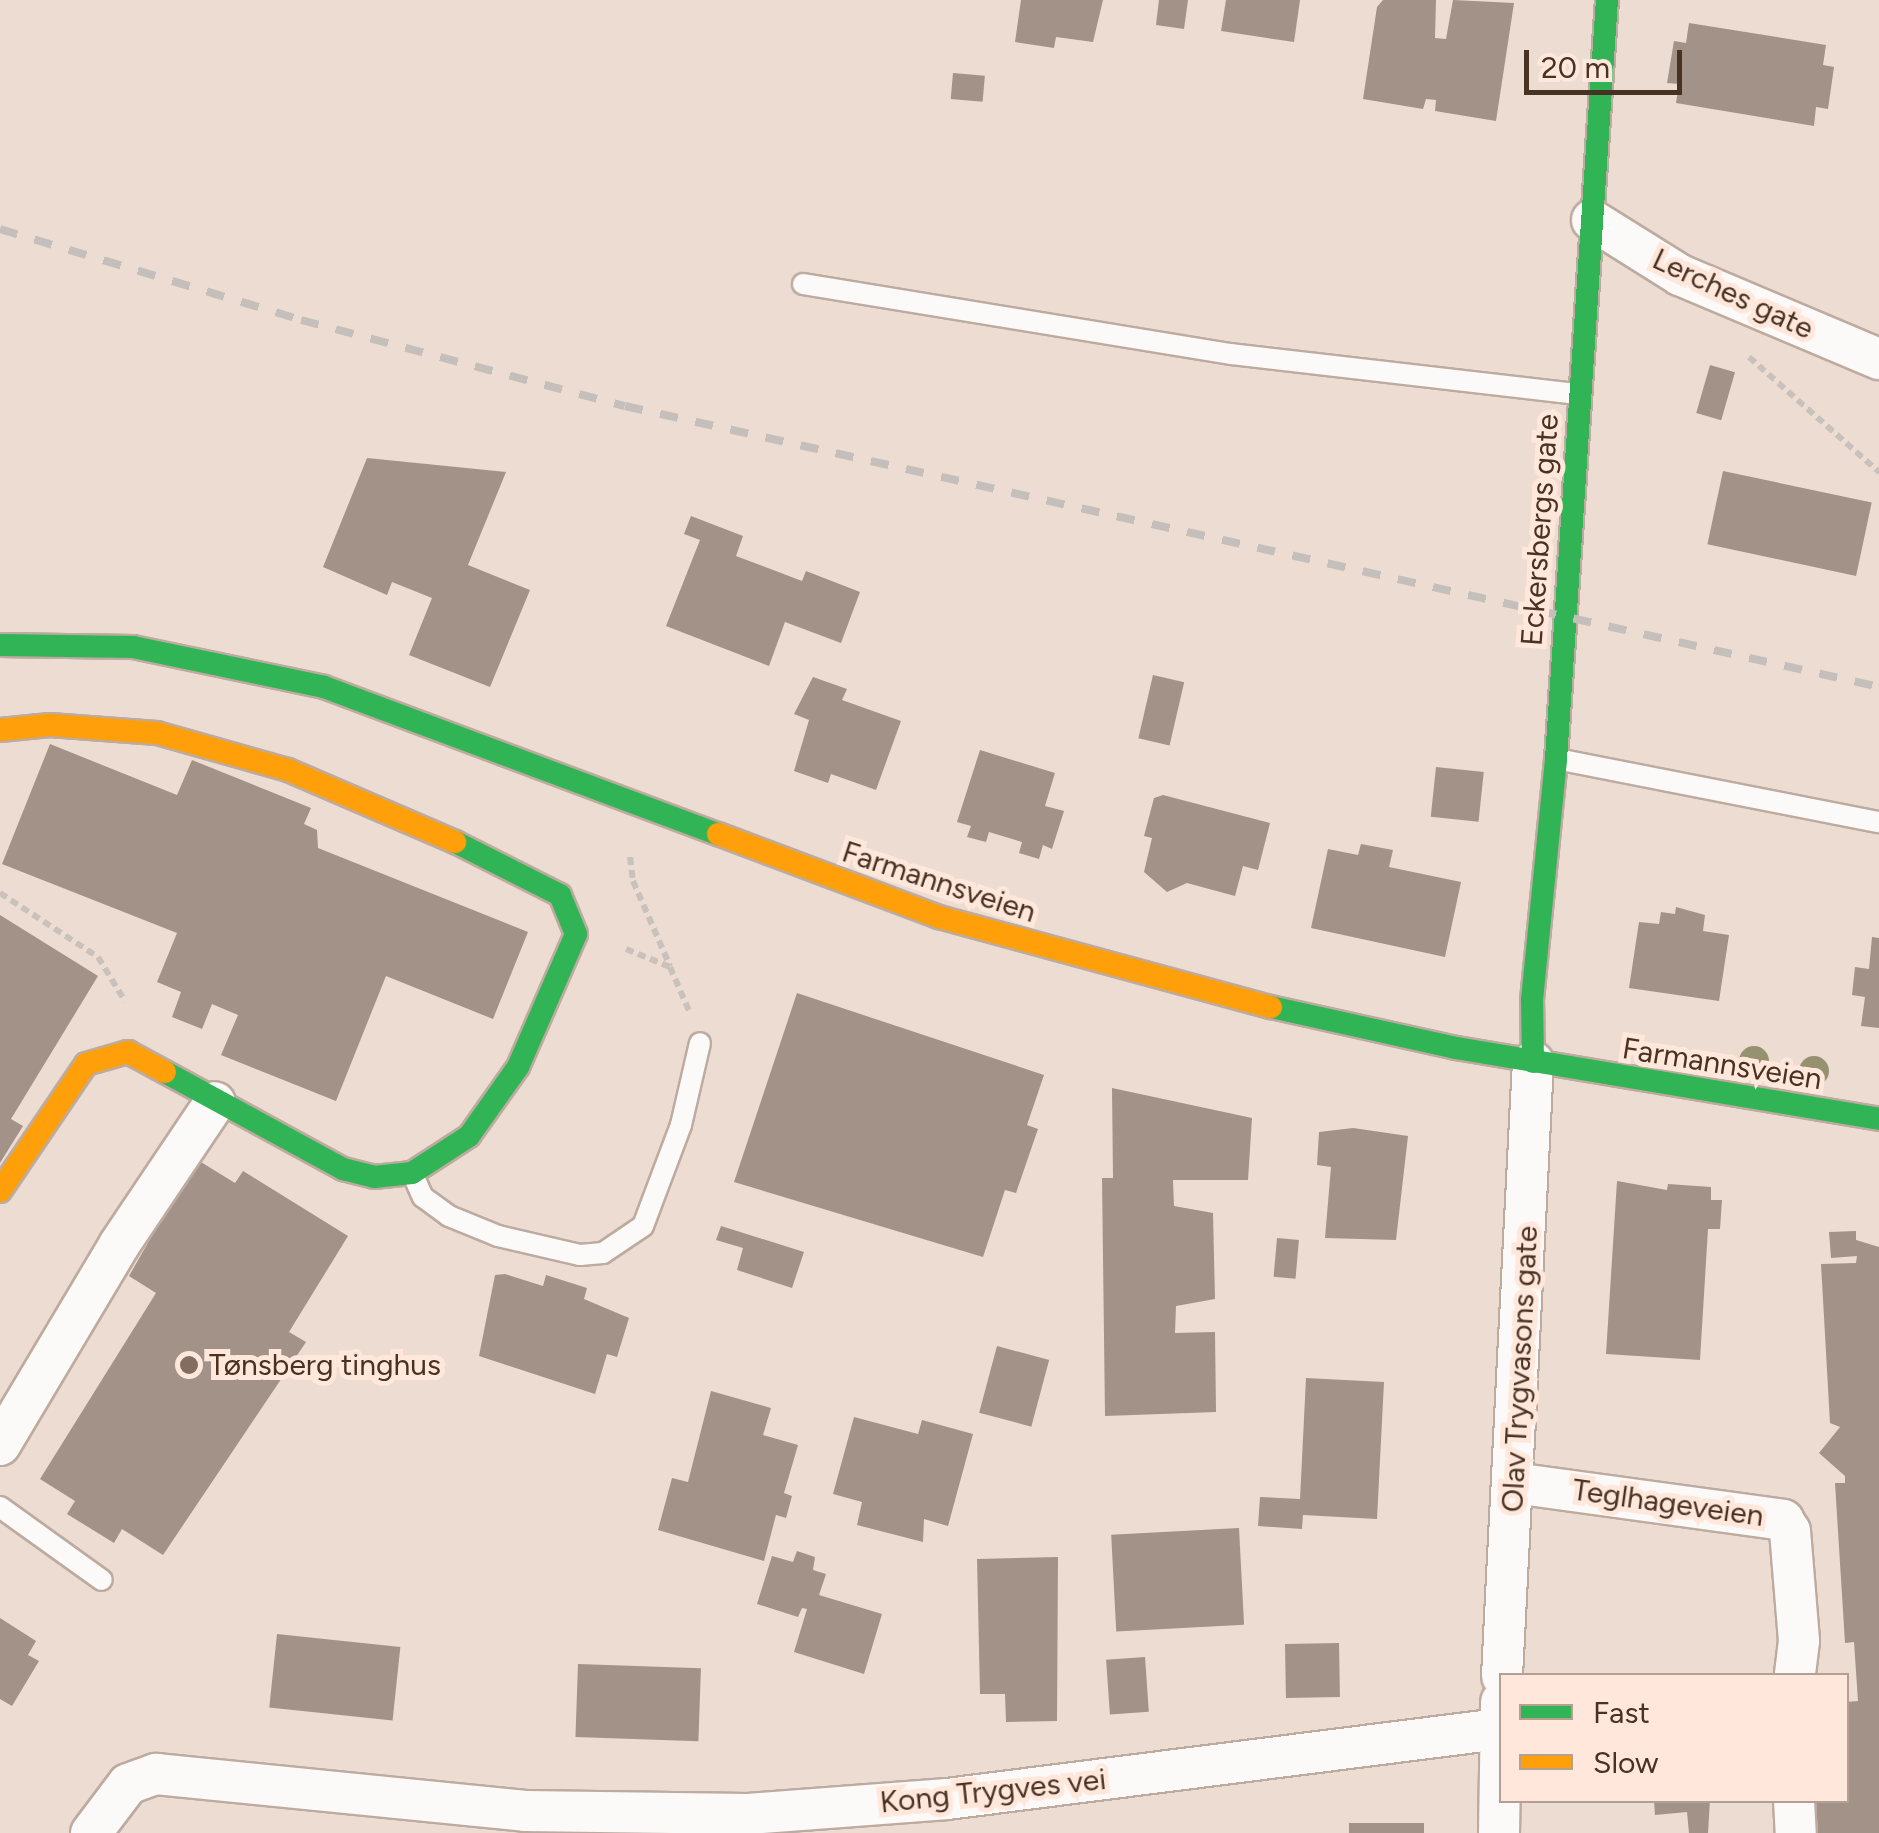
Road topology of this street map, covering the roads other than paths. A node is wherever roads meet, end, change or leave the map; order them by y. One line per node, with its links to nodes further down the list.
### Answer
1 (1607, 0): 2 (main road, Eckersbergs gate)
2 (1592, 220): 4 (street, Lerches gate); 5 (main road, Eckersbergs gate)
3 (803, 284): 5 (lane)
4 (1879, 359)
5 (1579, 394): 8 (main road, Eckersbergs gate)
6 (0, 645): 11 (main road, Farmannsveien)
7 (0, 730): 14 (main road)
8 (1556, 759): 9 (lane); 11 (main road, Eckersbergs gate)
9 (1879, 822)
10 (700, 1042): 14 (lane)
11 (1533, 1062): 13 (main road, Farmannsveien); 17 (street, Olav Trygvasons gate)
12 (216, 1102): 14 (main road); 15 (main road); 16 (street)
13 (1879, 1119)
14 (412, 1173)
15 (0, 1190)
16 (0, 1445)
17 (1514, 1483): 20 (street, Olav Trygvasons gate); 21 (street, Teglhageveien)
18 (0, 1507): 19 (lane)
19 (102, 1580)
20 (1502, 1673)
21 (1795, 1673)
22 (1499, 1710): 25 (street, Kong Trygves vei)
23 (1499, 1803): 27 (street)
24 (1794, 1803): 28 (street)
25 (524, 1822): 26 (street, Kong Trygves vei)
26 (91, 1833)
27 (1499, 1833)
28 (1796, 1833)

